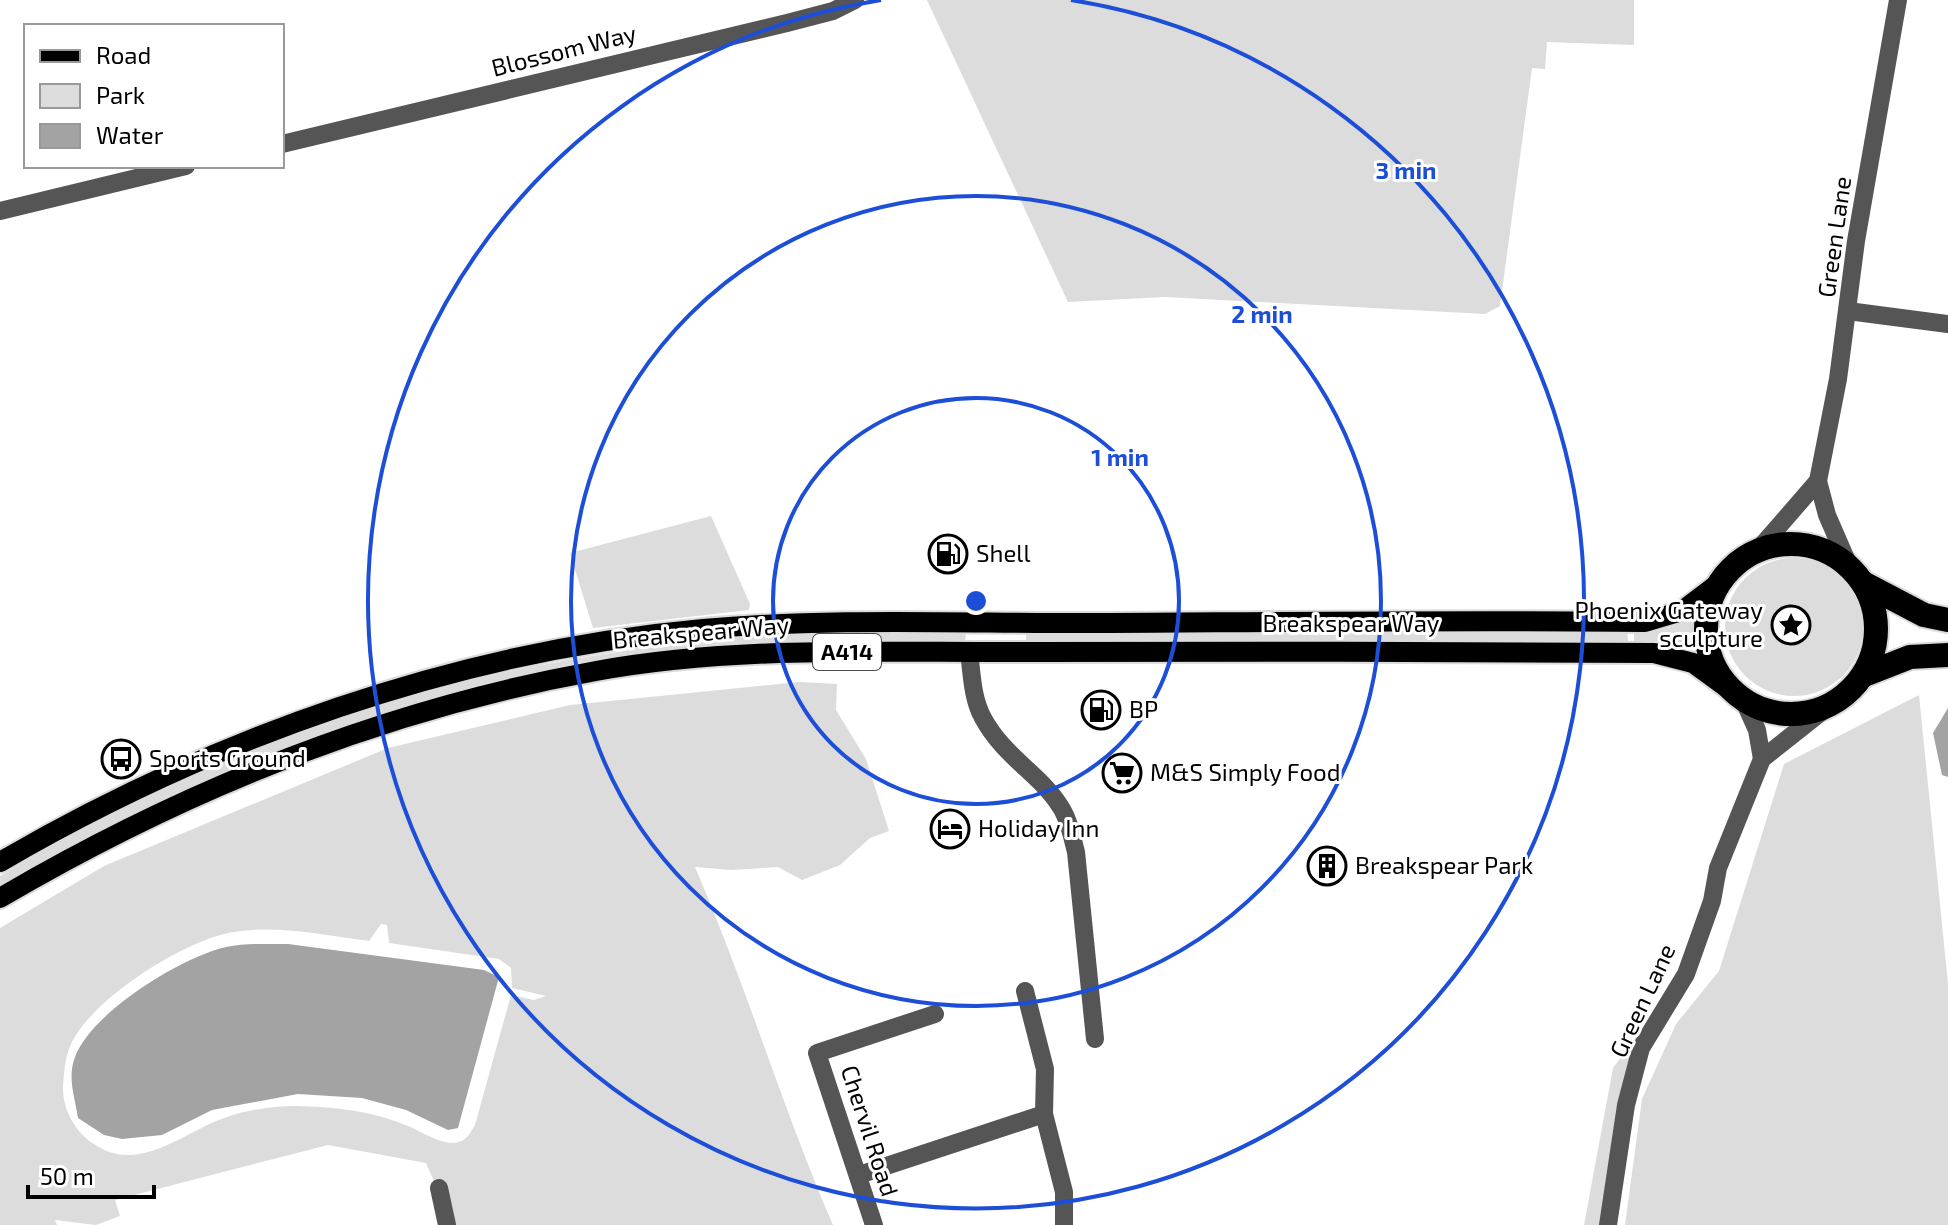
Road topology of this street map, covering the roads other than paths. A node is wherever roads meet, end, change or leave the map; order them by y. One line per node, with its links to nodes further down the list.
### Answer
1 (855, 0): 3 (street, Blossom Way)
2 (1898, 0): 6 (street, Green Lane)
3 (284, 144)
4 (178, 168): 5 (street)
5 (0, 211)
6 (1848, 311): 7 (street); 8 (street, Green Lane)
7 (1948, 324)
8 (1818, 481): 9 (street); 10 (street, Green Lane)
9 (1758, 550): 10 (highway); 11 (highway)
10 (1856, 575): 12 (highway); 15 (highway)
11 (1719, 583): 16 (highway); 19 (main road, Breakspear Way / A414)
12 (1948, 620)
13 (969, 652): 16 (main road, Breakspear Way / A414); 20 (main road, Breakspear Way / A414); 23 (street)
14 (1948, 655): 15 (highway)
15 (1864, 675): 17 (highway)
16 (1737, 696): 17 (highway); 18 (street)
17 (1829, 706): 18 (street, Green Lane)
18 (1762, 759): 30 (street, Green Lane)
19 (0, 862)
20 (0, 898)
21 (1025, 991): 24 (street)
22 (935, 1014): 25 (street, Chervil Road)
23 (1095, 1039)
24 (1044, 1114): 25 (street); 29 (street)
25 (859, 1175): 28 (street, Chervil Road)
26 (439, 1188): 27 (street)
27 (447, 1225)
28 (874, 1225)
29 (1064, 1225)
30 (1608, 1225)

